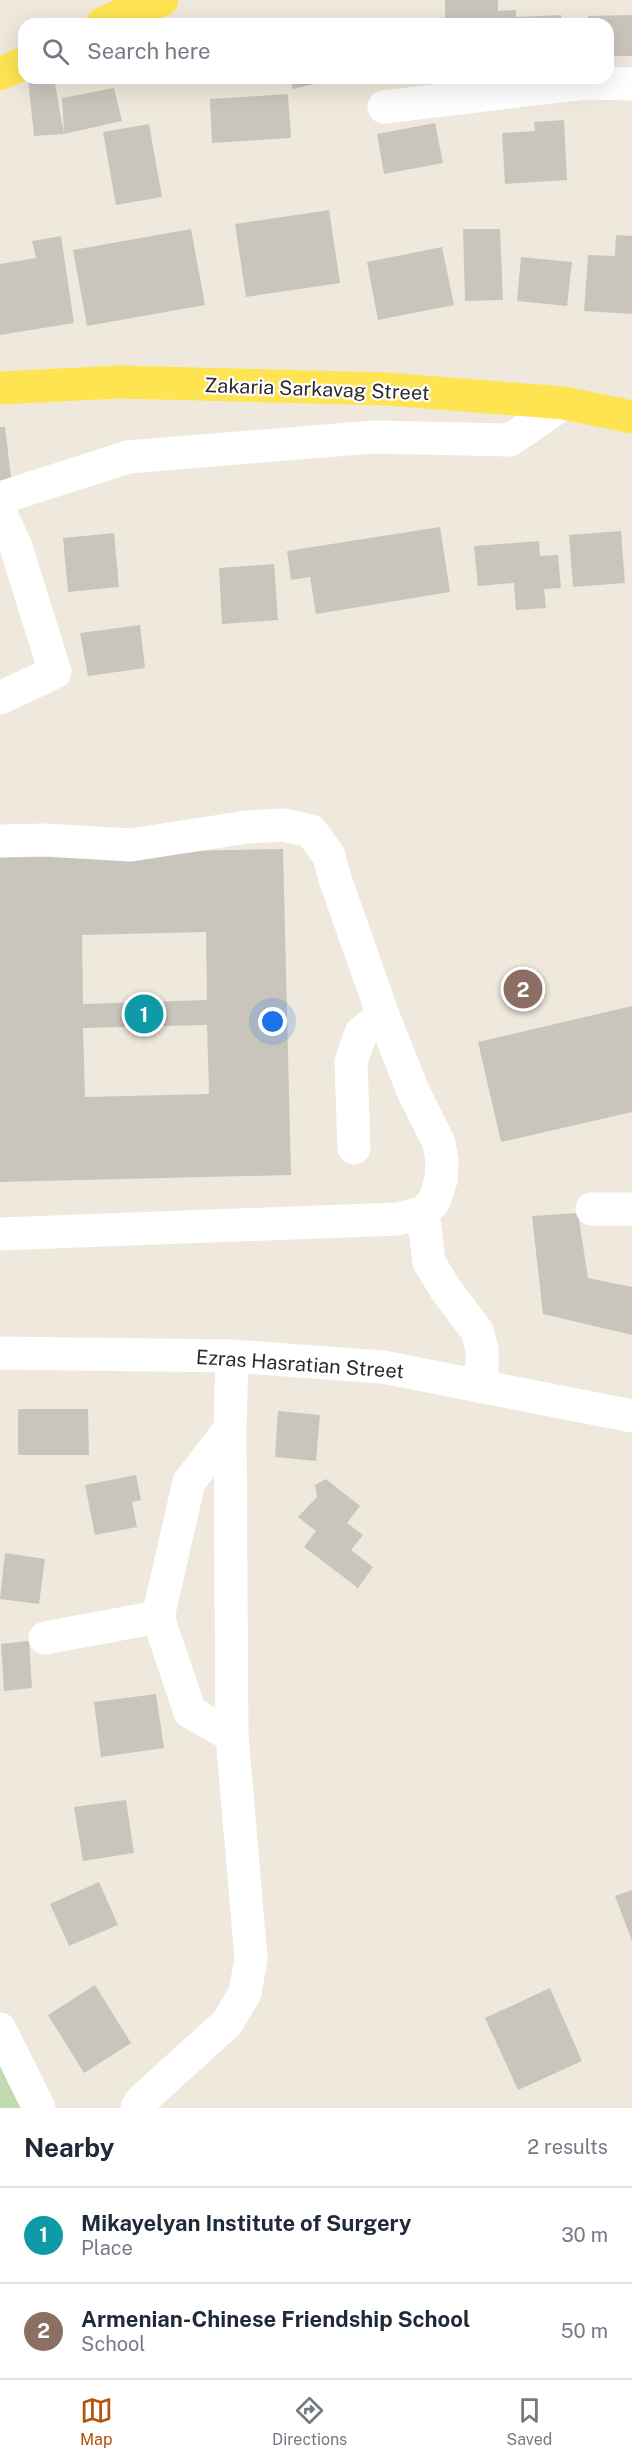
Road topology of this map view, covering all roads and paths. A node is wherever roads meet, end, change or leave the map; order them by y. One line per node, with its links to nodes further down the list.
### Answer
1 (162, 0): 2 (main road)
2 (114, 18)
3 (18, 66): 4 (main road)
4 (0, 75)
5 (577, 84): 8 (street)
6 (614, 84): 7 (street)
7 (632, 84)
8 (384, 107)
9 (0, 388): 10 (main road, Zakaria Sarkavag Street)
10 (564, 403): 11 (main road, Zakaria Sarkavag Street); 12 (street)
11 (632, 417)
12 (0, 498)
13 (0, 512): 14 (street)
14 (0, 698)
15 (0, 842): 16 (street)
16 (383, 1015): 17 (street); 20 (street)
17 (354, 1148)
18 (592, 1209): 19 (street)
19 (632, 1209)
20 (423, 1214): 21 (street); 25 (street)
21 (0, 1234)
22 (0, 1338): 25 (street, Ezras Hasratian Street)
23 (0, 1353): 24 (street, Ezras Hasratian Street)
24 (232, 1356): 25 (street, Ezras Hasratian Street); 28 (street)
25 (482, 1380): 26 (street, Ezras Hasratian Street); 27 (street, Ezras Hasratian Street)
26 (632, 1401)
27 (632, 1416)
28 (230, 1429): 29 (street); 31 (street)
29 (158, 1617): 30 (street); 31 (street)
30 (45, 1638)
31 (232, 1736): 34 (street)
32 (0, 2029): 33 (street)
33 (39, 2108)
34 (137, 2108)

